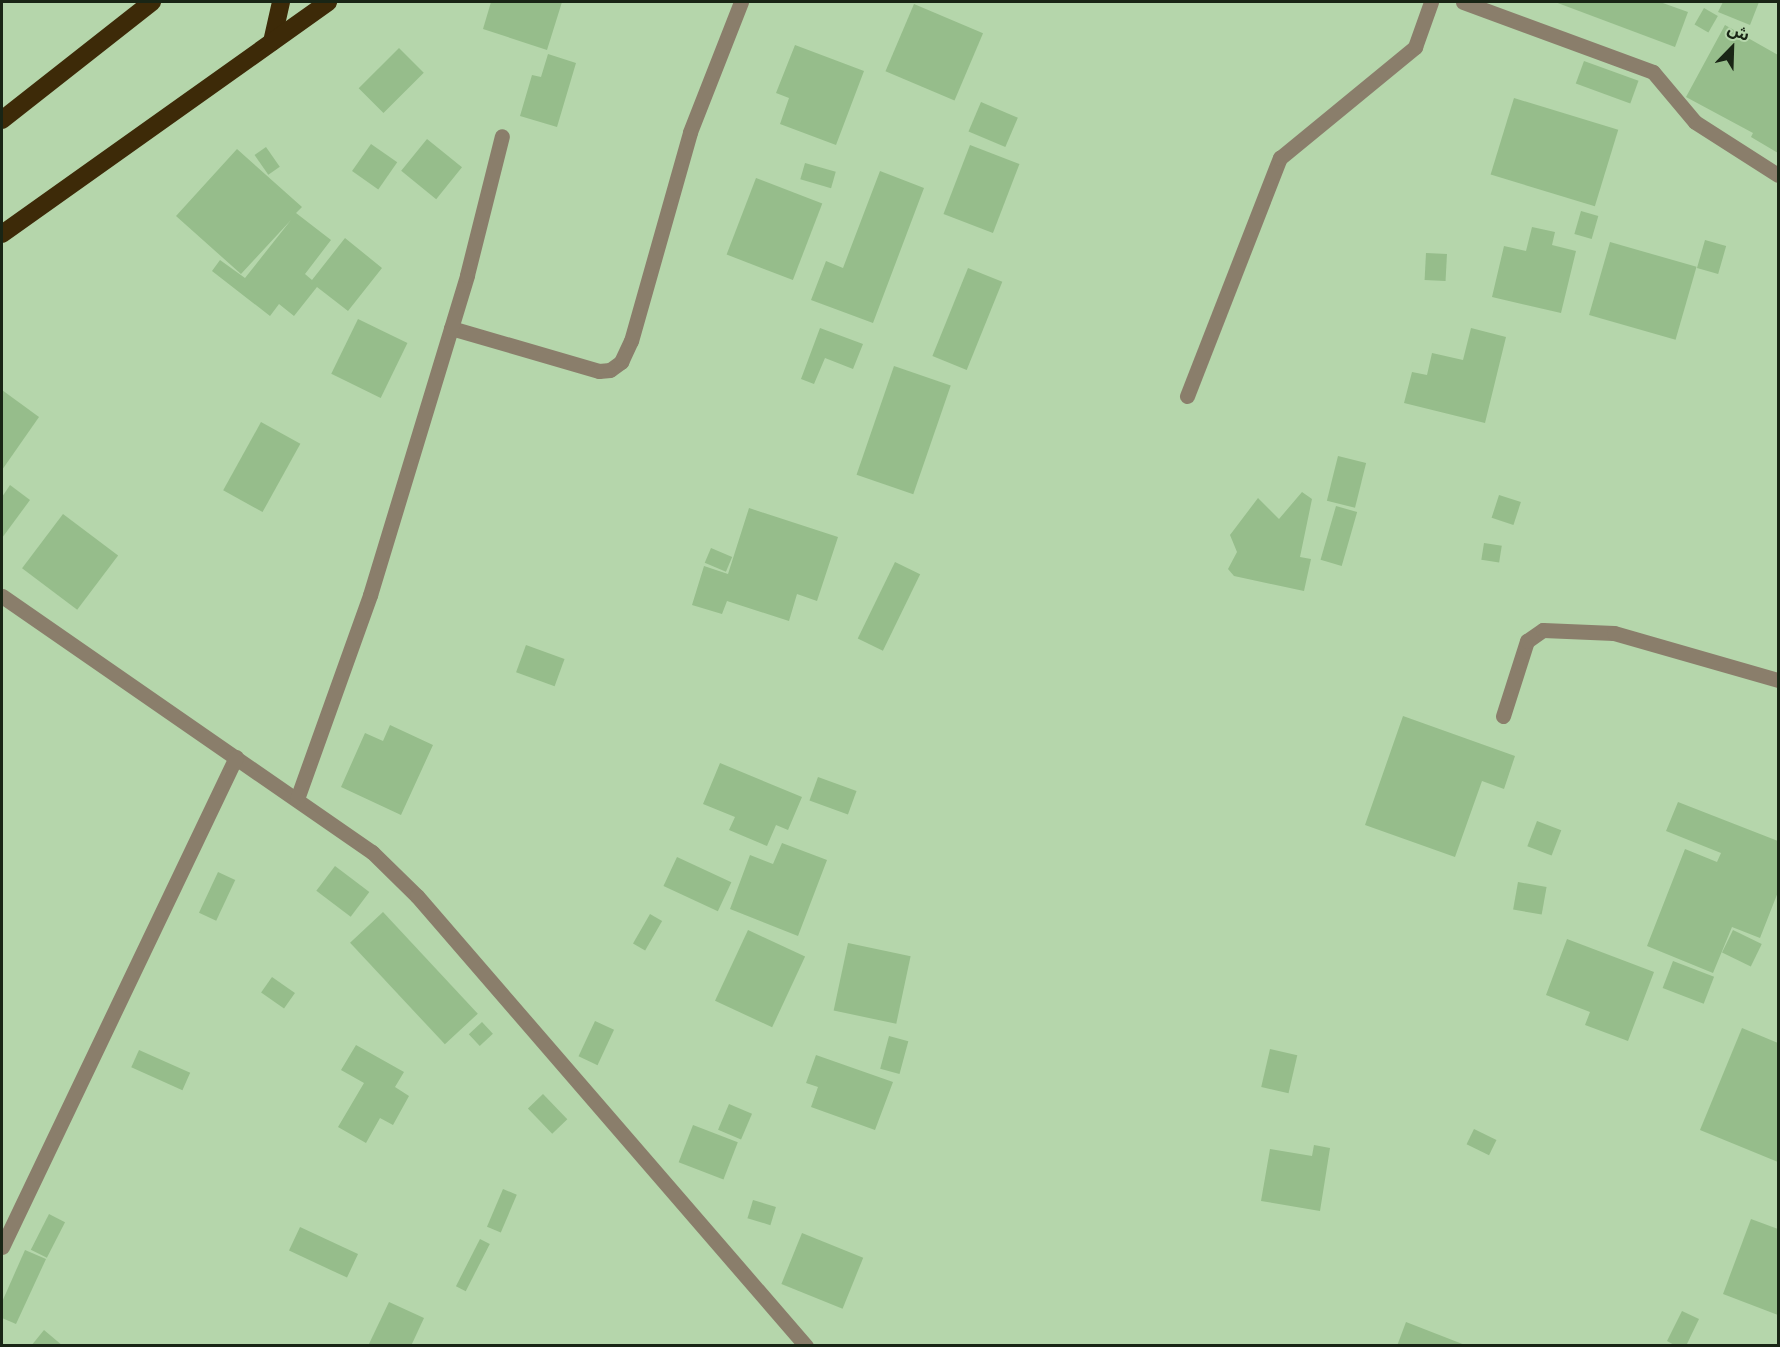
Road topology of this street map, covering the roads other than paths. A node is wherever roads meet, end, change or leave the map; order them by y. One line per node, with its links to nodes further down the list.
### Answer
1 (152, 2): 8 (highway)
2 (281, 2): 7 (highway)
3 (328, 2): 7 (highway)
4 (741, 2): 12 (street)
5 (1431, 2): 13 (street)
6 (1462, 2): 10 (street)
7 (272, 42): 11 (highway)
8 (2, 120)
9 (502, 136): 12 (street)
10 (1779, 175)
11 (2, 234)
12 (451, 328): 18 (street)
13 (1187, 396)
14 (2, 596): 17 (street)
15 (1779, 680): 16 (street)
16 (1503, 716)
17 (236, 757): 18 (street); 19 (street)
18 (297, 799): 20 (street)
19 (2, 1247)
20 (806, 1346)

